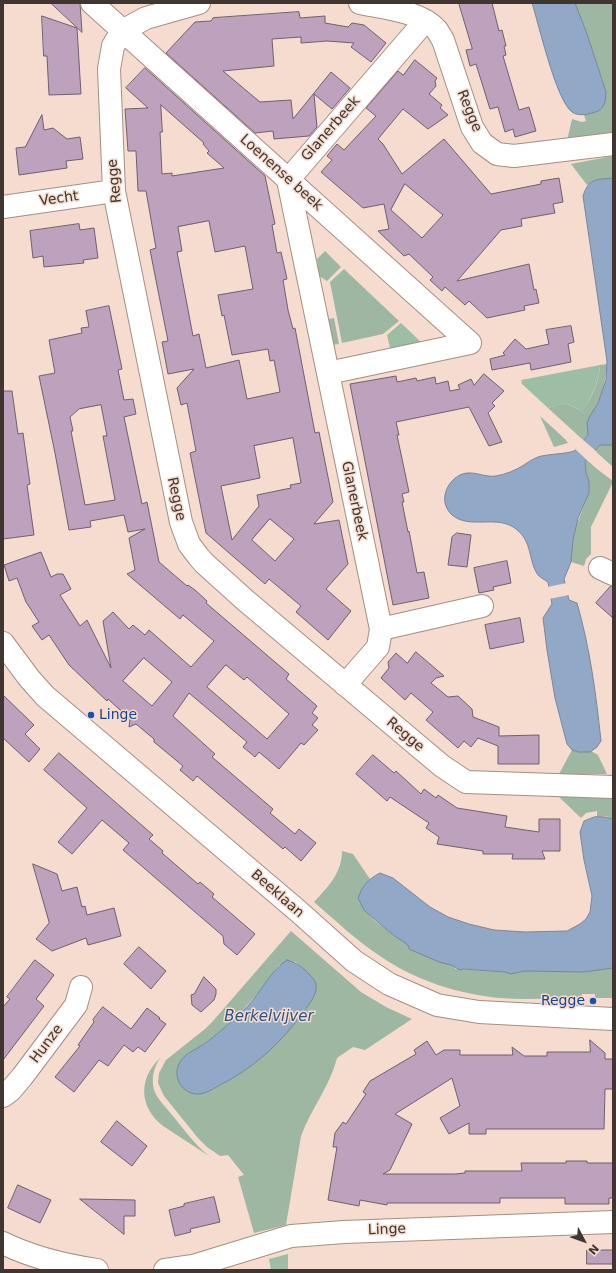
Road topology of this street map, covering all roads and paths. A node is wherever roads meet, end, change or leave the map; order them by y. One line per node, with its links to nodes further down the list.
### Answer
1 (92, 3): 5 (street, Loenense beek)
2 (199, 3): 5 (street)
3 (360, 3): 4 (street, Regge)
4 (425, 21): 6 (street, Regge); 7 (street, Glanerbeek)
5 (122, 31): 7 (street, Loenense beek); 8 (street, Regge)
6 (613, 144)
7 (288, 180): 10 (street, Glanerbeek); 10 (street, Loenense beek)
8 (114, 191): 9 (street, Vecht); 14 (street, Regge)
9 (3, 207)
10 (328, 373): 12 (street, Glanerbeek)
11 (482, 606): 12 (street)
12 (381, 629): 14 (street, Glanerbeek)
13 (3, 643): 17 (street, Beeklaan)
14 (345, 684): 15 (street, Regge)
15 (613, 787)
16 (81, 987): 18 (street, Hunze)
17 (613, 1019)
18 (3, 1096)
19 (613, 1222): 22 (street, Linge)
20 (3, 1243): 21 (street)
21 (97, 1270)
22 (165, 1270)

